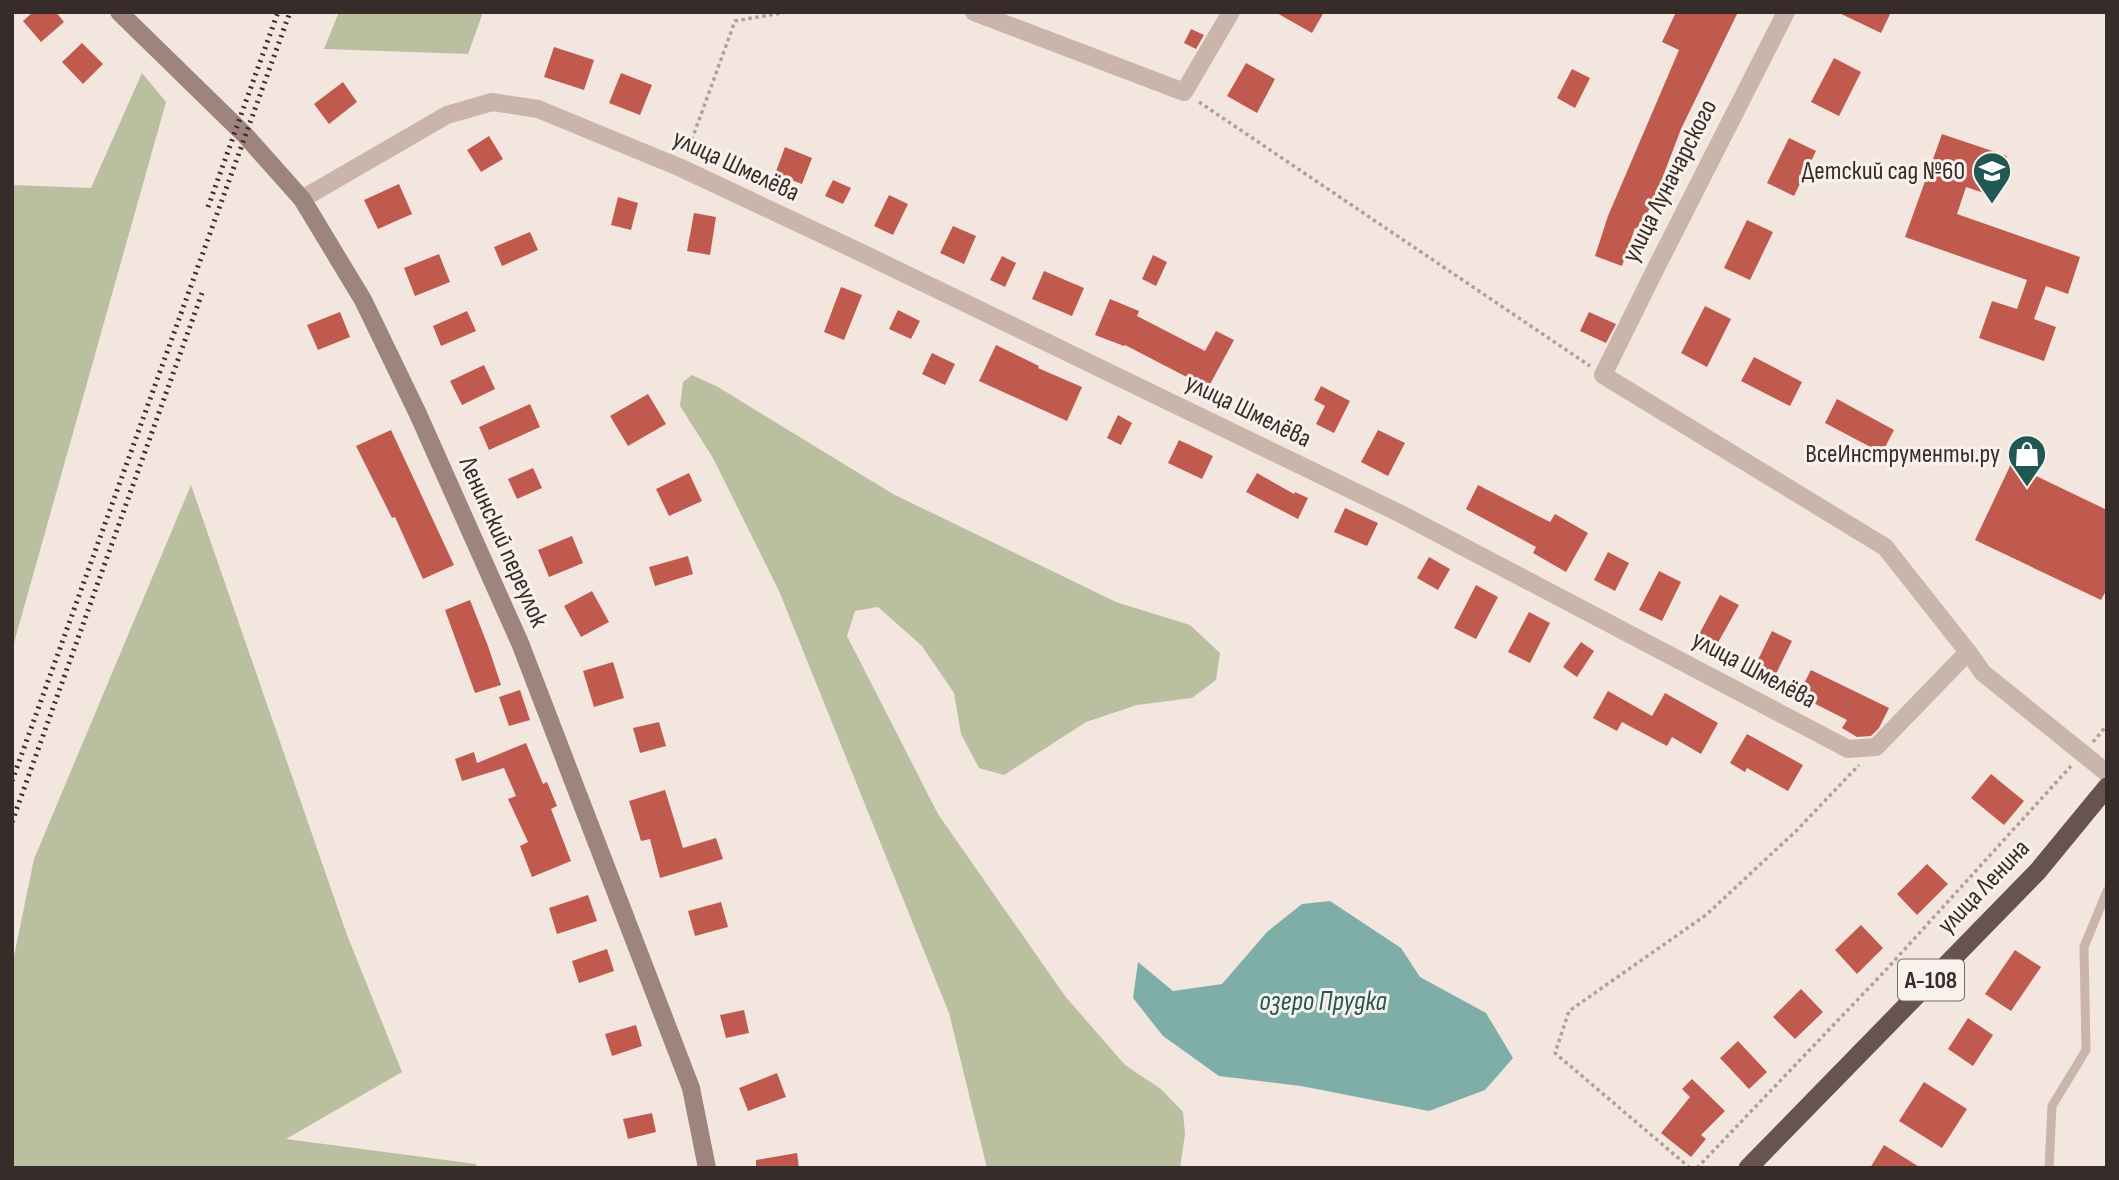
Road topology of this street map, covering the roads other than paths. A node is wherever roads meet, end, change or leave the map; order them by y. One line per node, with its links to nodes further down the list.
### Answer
1 (119, 12): 5 (main road, Ленинский переулок)
2 (974, 12): 3 (street)
3 (1231, 12)
4 (1786, 12): 6 (street, улица Луначарского)
5 (302, 199): 6 (street, улица Шмелёва); 10 (main road, Ленинский переулок)
6 (1968, 652): 7 (street)
7 (2107, 773)
8 (2107, 787): 11 (highway, улица Ленина / А-108)
9 (2107, 891): 12 (lane)
10 (707, 1168)
11 (1748, 1168)
12 (2049, 1168)

